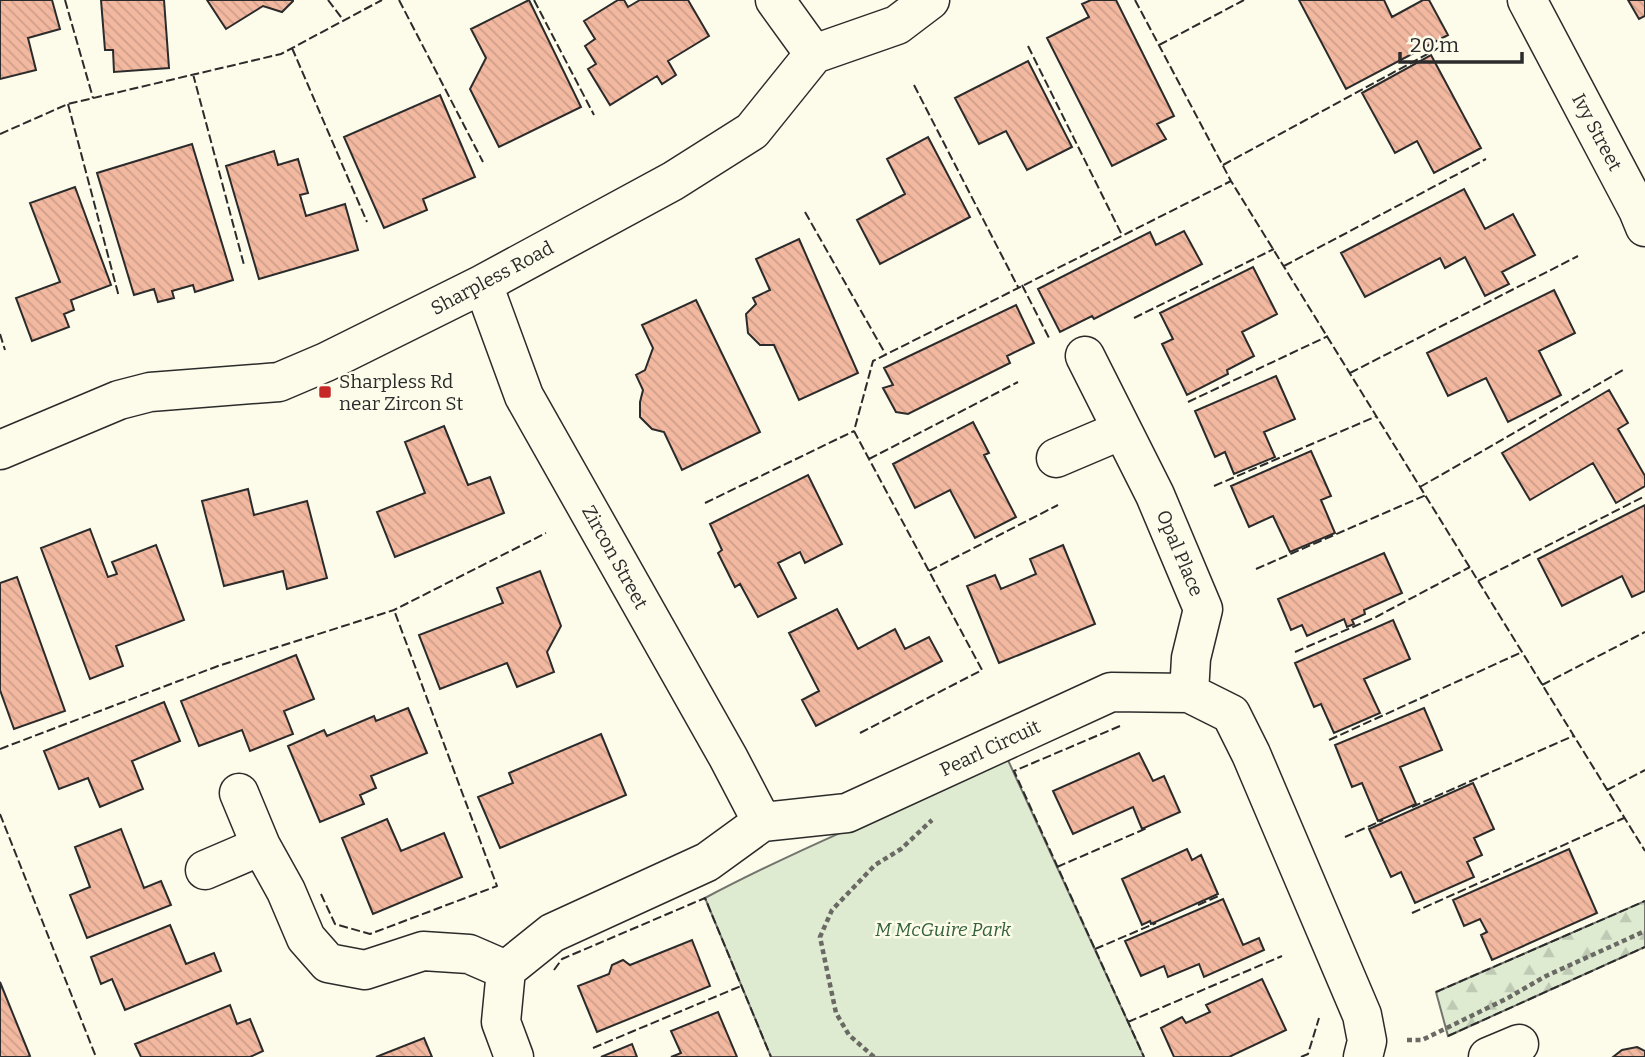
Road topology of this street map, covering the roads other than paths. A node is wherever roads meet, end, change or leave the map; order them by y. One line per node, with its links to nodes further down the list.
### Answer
1 (775, 0): 4 (street)
2 (930, 0): 4 (street)
3 (1527, 0): 5 (street, Ivy Street)
4 (814, 54): 6 (street, Sharpless Road)
5 (1643, 216)
6 (483, 284): 9 (street, Sharpless Road); 13 (street, Zircon Street)
7 (1085, 356): 8 (street, Opal Place)
8 (1122, 430): 10 (street); 11 (street, Opal Place)
9 (0, 450)
10 (1056, 458)
11 (1189, 693): 13 (street, Pearl Circuit); 17 (street, Pearl Circuit)
12 (239, 793): 14 (street)
13 (762, 822): 16 (street)
14 (261, 846): 15 (street); 16 (street)
15 (205, 870)
16 (506, 970): 18 (street)
17 (1365, 1049)
18 (514, 1057)

